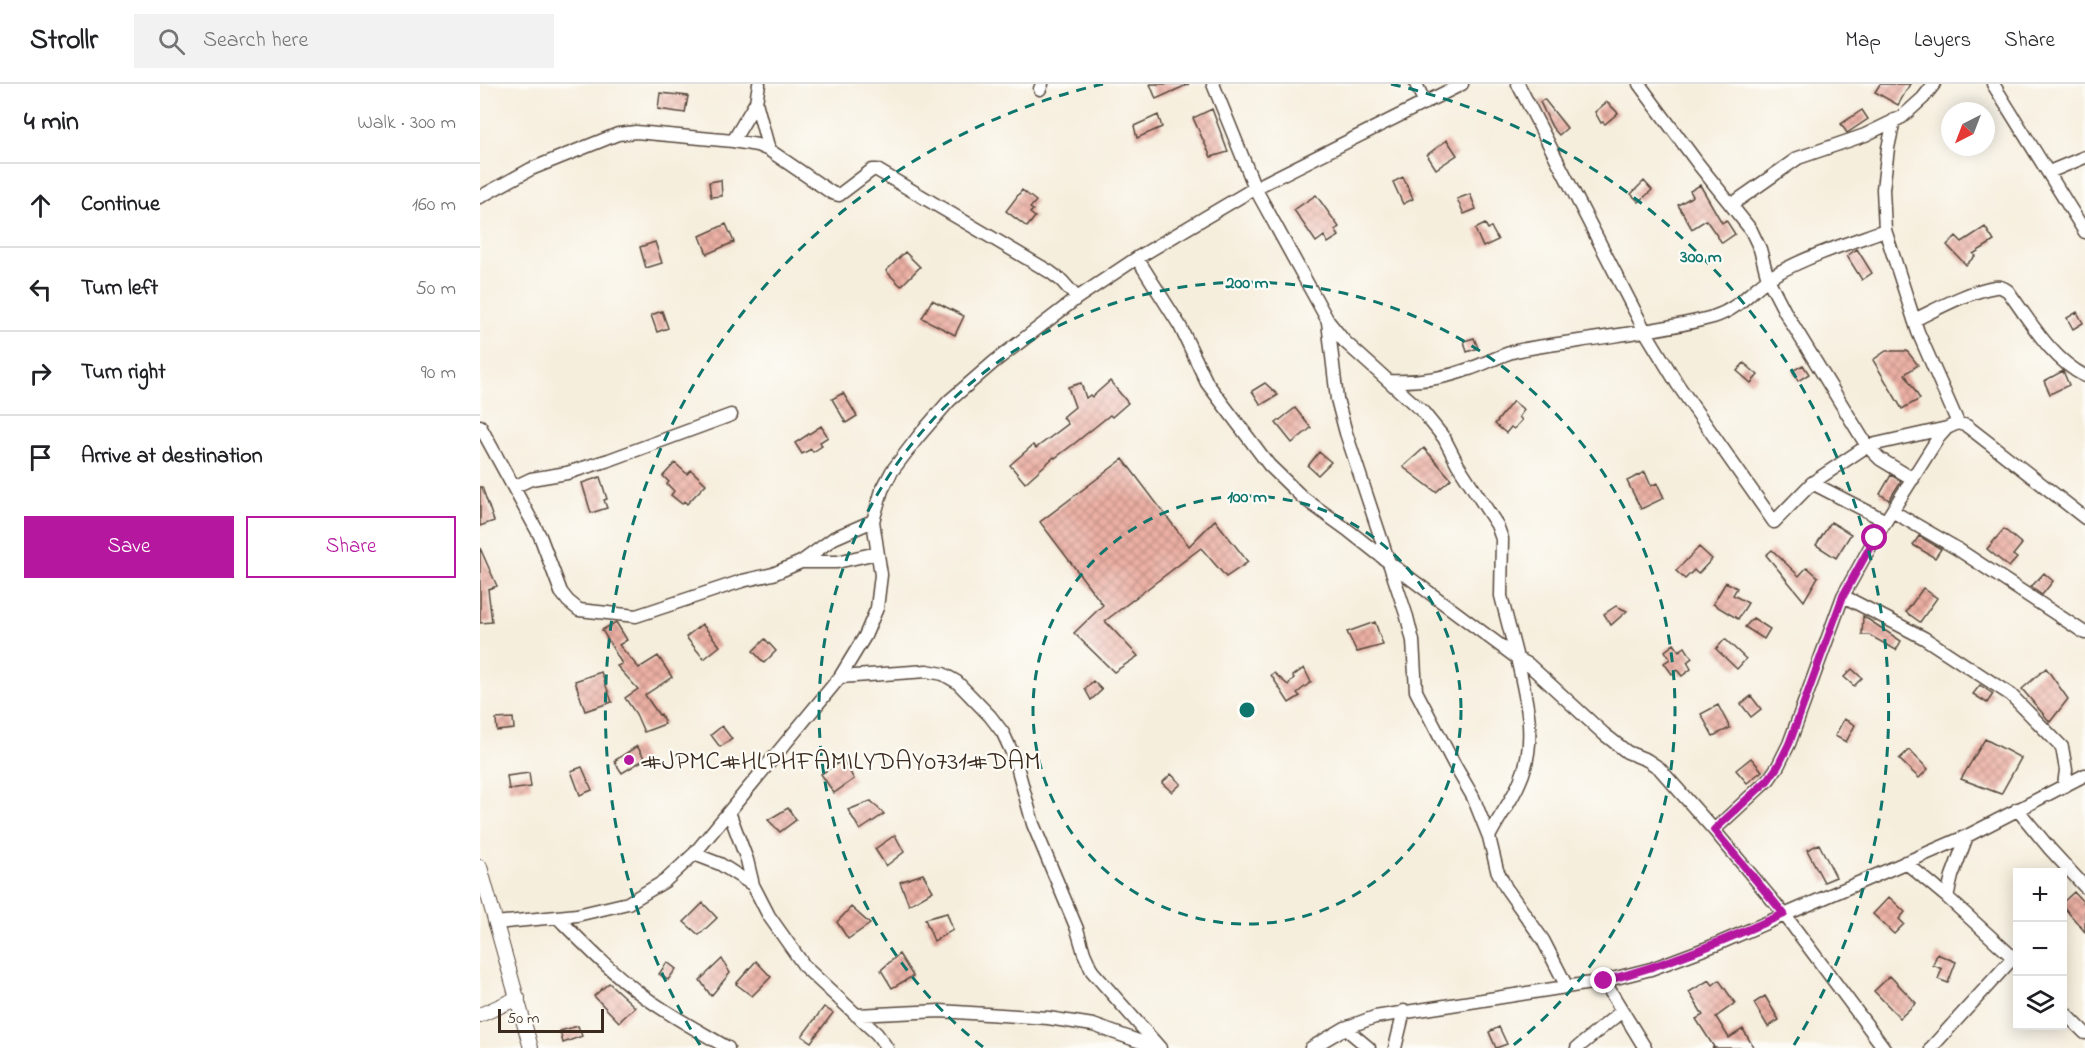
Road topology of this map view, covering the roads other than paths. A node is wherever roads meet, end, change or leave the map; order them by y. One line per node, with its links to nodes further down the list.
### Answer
1 (759, 84): 9 (street)
2 (1213, 84): 16 (street)
3 (1416, 84): 10 (street)
4 (1462, 84): 10 (street)
5 (1518, 84): 26 (street)
6 (1639, 84): 18 (street)
7 (1934, 84): 11 (street)
8 (1993, 84): 15 (street)
9 (756, 102): 12 (street); 13 (street)
10 (1425, 103): 16 (street)
11 (1894, 120): 18 (street); 19 (street)
12 (733, 141): 13 (street); 17 (street)
13 (769, 150): 23 (street)
14 (2085, 157): 15 (street)
15 (2049, 172): 20 (street)
16 (1255, 188): 21 (street); 25 (street)
17 (480, 197)
18 (1731, 205): 22 (street)
19 (1886, 230): 22 (street); 24 (street)
20 (2085, 232)
21 (1137, 258): 23 (street); 41 (street)
22 (1768, 279): 26 (street); 32 (street)
23 (1077, 298): 38 (street)
24 (1914, 320): 27 (street); 31 (street)
25 (1328, 321): 28 (street); 41 (street)
26 (1645, 331): 28 (street); 34 (street)
27 (2085, 376)
28 (1389, 381): 44 (street)
29 (731, 415): 35 (street)
30 (480, 426): 35 (street)
31 (1952, 426): 32 (street); 33 (street); 37 (street)
32 (1867, 446): 33 (street); 34 (street)
33 (1913, 479): 36 (street)
34 (1812, 483): 36 (street)
35 (514, 487): 40 (street)
36 (1889, 516): 42 (street); 43 (street)
37 (2085, 518)
38 (873, 521): 39 (street); 40 (street)
39 (877, 553): 40 (street); 45 (street)
40 (801, 562)
41 (1391, 564): 44 (street); 52 (street)
42 (1843, 596): 47 (street); 50 (street)
43 (2085, 633)
44 (1517, 658): 50 (street); 52 (street)
45 (840, 677): 49 (street); 77 (street)
46 (2085, 775): 47 (street)
47 (2064, 786): 48 (street)
48 (2018, 809): 51 (street); 57 (street)
49 (729, 812): 53 (street); 56 (street)
50 (1714, 830): 59 (street)
51 (1967, 836): 54 (street); 58 (street)
52 (1489, 837): 65 (street)
53 (694, 854): 56 (street); 60 (street)
54 (1905, 862): 58 (street); 59 (street)
55 (480, 867): 61 (street)
56 (753, 885): 70 (street)
57 (2085, 887)
58 (1947, 897): 62 (street)
59 (1784, 914): 64 (street); 83 (street)
60 (557, 917): 61 (street); 75 (street)
61 (495, 922): 66 (street)
62 (2013, 958)
63 (2013, 962): 84 (street)
64 (1604, 981): 65 (street); 68 (street)
65 (1567, 987): 67 (street)
66 (518, 998): 69 (street); 74 (street)
67 (1404, 1011): 72 (street); 80 (street)
68 (1622, 1011): 81 (street); 82 (street)
69 (480, 1015)
70 (856, 1015): 76 (street); 77 (street)
71 (2067, 1015): 73 (street)
72 (1345, 1028): 78 (street); 79 (street)
73 (2085, 1033)
74 (531, 1048)
75 (728, 1048)
76 (887, 1048)
77 (1159, 1048)
78 (1311, 1048)
79 (1369, 1048)
80 (1395, 1048)
81 (1577, 1048)
82 (1645, 1048)
83 (1884, 1048)
84 (1930, 1048)

